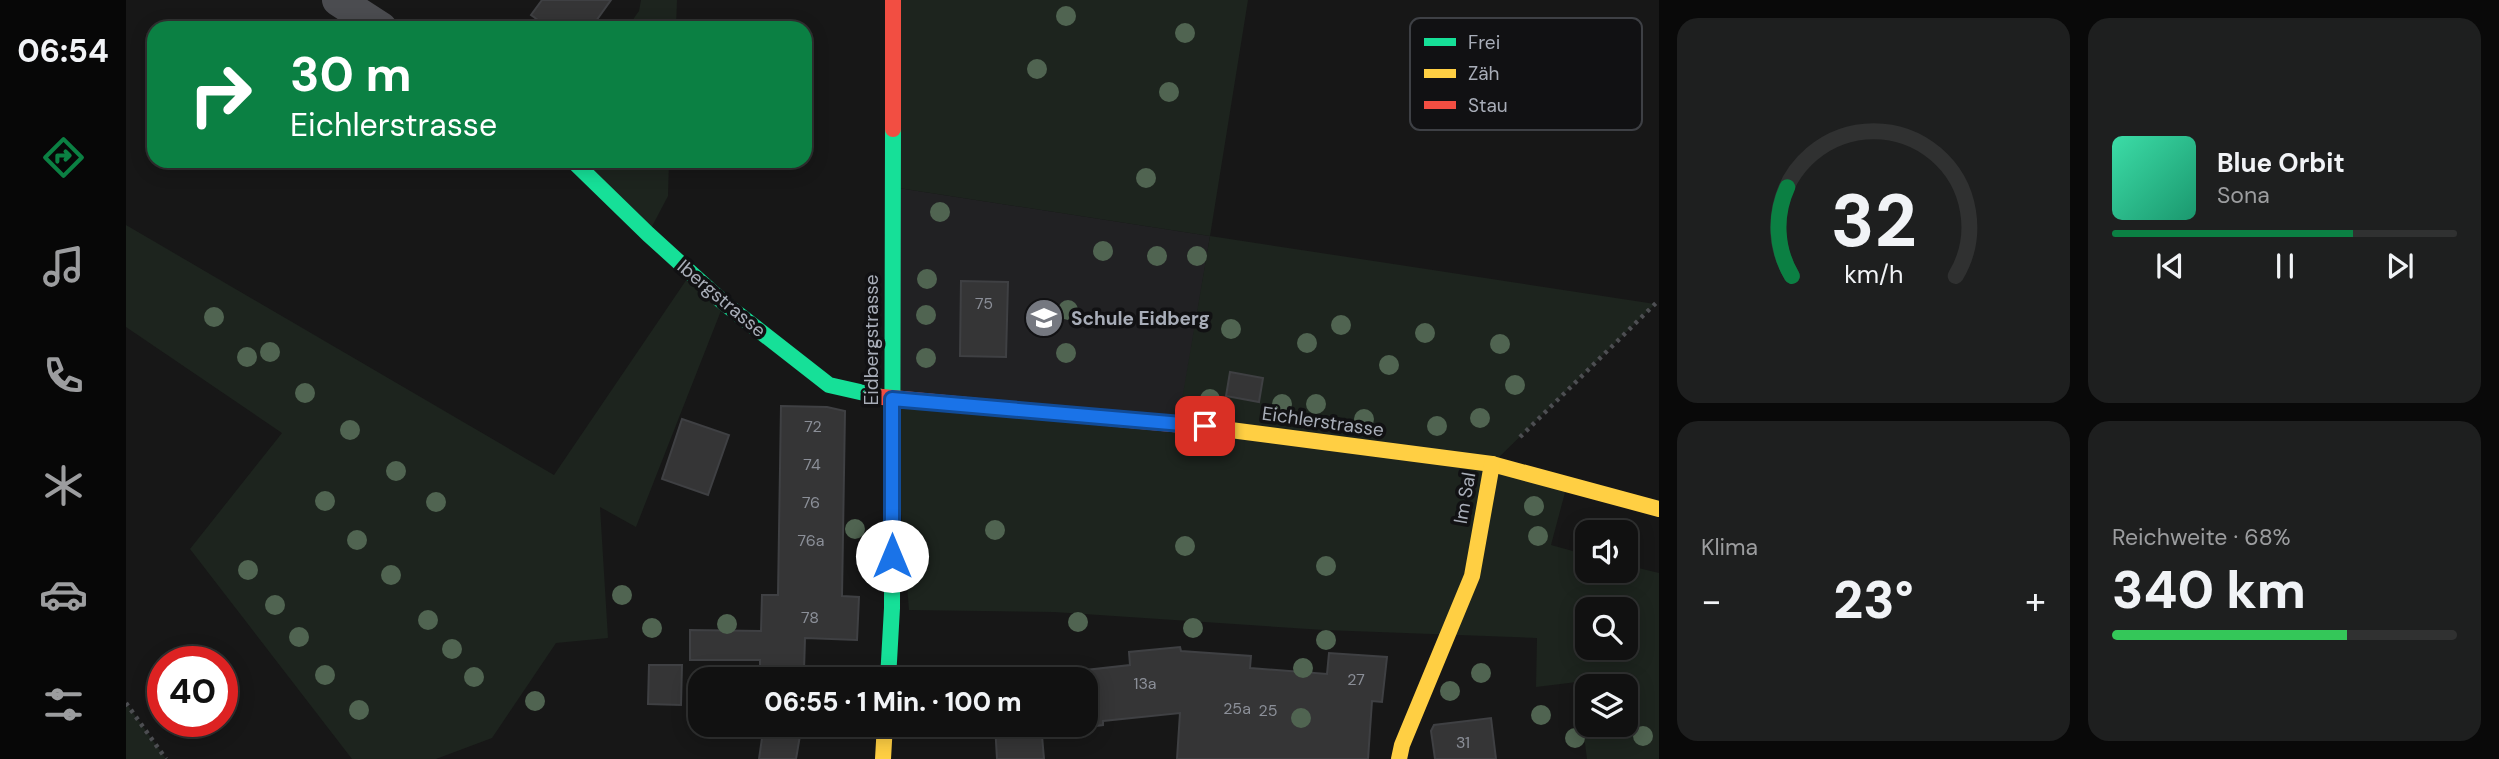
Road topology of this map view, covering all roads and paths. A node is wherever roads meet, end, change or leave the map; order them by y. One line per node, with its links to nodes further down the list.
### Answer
1 (338, 0): 3 (street)
2 (893, 0): 6 (street, Eidbergstrasse)
3 (370, 21)
4 (580, 168): 6 (street, Ibergstrasse)
5 (1659, 300): 7 (path, Im Sal)
6 (892, 399): 7 (street, Eichlerstrasse); 9 (street, Eidbergstrasse)
7 (1492, 464): 8 (street, Eichlerstrasse); 14 (street, Im Sal)
8 (1659, 509)
9 (889, 667)
10 (126, 703): 12 (path)
11 (884, 737): 13 (street)
12 (166, 759)
13 (883, 759)
14 (1399, 759)

